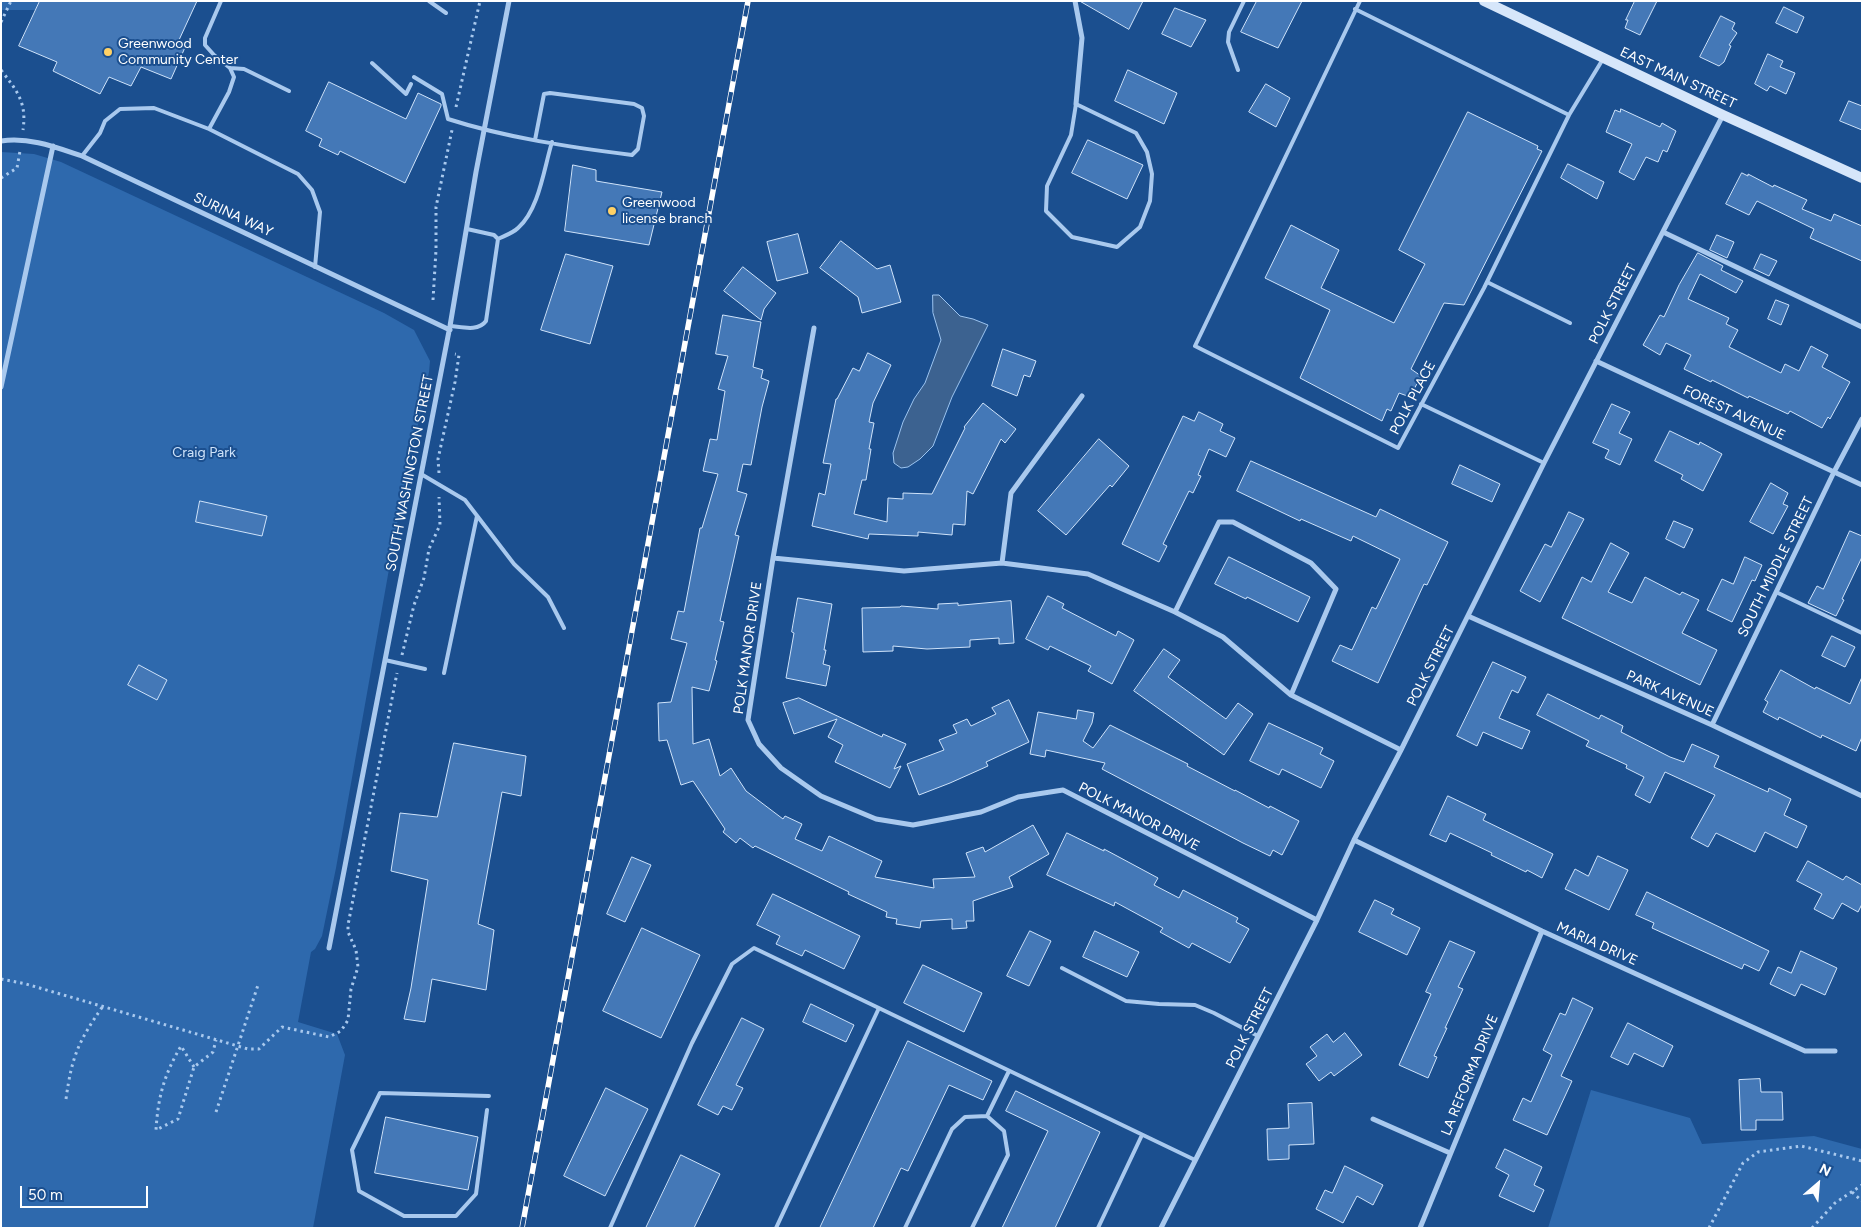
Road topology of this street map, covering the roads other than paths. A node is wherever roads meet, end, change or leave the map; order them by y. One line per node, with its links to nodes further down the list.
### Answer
1 (221, 1): 12 (lane)
2 (429, 1): 9 (lane)
3 (509, 1): 21 (street, SOUTH WASHINGTON STREET)
4 (1076, 1): 17 (street)
5 (1244, 1): 13 (lane)
6 (1360, 1): 8 (lane, POLK PLACE)
7 (1484, 1): 10 (main road, EAST MAIN STREET)
8 (1355, 9): 18 (lane); 40 (lane, POLK PLACE)
9 (446, 13)
10 (1604, 58): 18 (lane, POLK PLACE); 19 (main road, EAST MAIN STREET)
11 (372, 63): 15 (lane)
12 (230, 68): 16 (lane); 20 (lane)
13 (1238, 70)
14 (414, 77): 21 (lane)
15 (411, 84)
16 (289, 91)
17 (1076, 104): 17 (lane)
18 (1570, 115): 32 (lane, POLK PLACE)
19 (1724, 115): 27 (main road, EAST MAIN STREET); 29 (street, POLK STREET)
20 (210, 129): 26 (lane); 31 (lane)
21 (484, 129): 22 (lane); 28 (street, SOUTH WASHINGTON STREET)
22 (535, 140): 24 (lane); 24 (lane)
23 (1, 141): 25 (street, SURINA WAY)
24 (552, 142): 30 (lane)
25 (53, 146): 26 (street, SURINA WAY); 38 (street)
26 (82, 156): 31 (street, SURINA WAY)
27 (1862, 178)
28 (467, 229): 30 (lane); 35 (street, SOUTH WASHINGTON STREET)
29 (1663, 232): 34 (street); 37 (street, POLK STREET)
30 (498, 239): 35 (lane)
31 (315, 267): 35 (street, SURINA WAY)
32 (1487, 282): 33 (lane); 40 (lane, POLK PLACE)
33 (1570, 323)
34 (1862, 327)
35 (450, 328): 44 (street, SOUTH WASHINGTON STREET)
36 (814, 328): 47 (street, POLK MANOR DRIVE)
37 (1596, 361): 42 (street, POLK STREET); 43 (street, FOREST AVENUE)
38 (1, 388)
39 (1082, 396): 48 (street)
40 (1422, 404): 42 (lane)
41 (1862, 418): 43 (street, SOUTH MIDDLE STREET)
42 (1544, 463): 51 (street, POLK STREET)
43 (1834, 472): 45 (street, FOREST AVENUE); 49 (street, SOUTH MIDDLE STREET)
44 (422, 474): 46 (lane); 54 (street, SOUTH WASHINGTON STREET)
45 (1862, 484)
46 (478, 516): 52 (lane); 56 (lane)
47 (773, 558): 48 (street); 62 (street, POLK MANOR DRIVE)
48 (1002, 563): 50 (street)
49 (1776, 592): 53 (lane); 58 (street, SOUTH MIDDLE STREET)
50 (1175, 612): 57 (street); 57 (street)
51 (1468, 616): 58 (street, PARK AVENUE); 59 (street, POLK STREET)
52 (564, 628)
53 (1862, 633)
54 (385, 660): 55 (lane); 64 (street, SOUTH WASHINGTON STREET)
55 (425, 669)
56 (444, 673)
57 (1292, 695): 59 (street)
58 (1712, 725): 60 (street, PARK AVENUE)
59 (1401, 750): 61 (street, POLK STREET)
60 (1862, 796)
61 (1354, 840): 62 (street, POLK STREET); 63 (street, MARIA DRIVE)
62 (1317, 920): 67 (street, POLK STREET)
63 (1542, 931): 68 (street, MARIA DRIVE); 75 (street, LA REFORMA DRIVE)
64 (329, 948)
65 (1062, 968): 67 (lane)
66 (879, 1008): 69 (lane); 77 (lane); 78 (lane)
67 (1258, 1036): 76 (street, POLK STREET)
68 (1835, 1051)
69 (1010, 1071): 72 (lane); 74 (lane)
70 (489, 1096): 71 (lane)
71 (487, 1110)
72 (987, 1116): 79 (lane); 80 (lane)
73 (1373, 1119): 75 (street)
74 (1142, 1135): 76 (lane); 81 (lane)
75 (1450, 1153): 83 (street, LA REFORMA DRIVE)
76 (1195, 1160): 82 (street, POLK STREET)
77 (610, 1228)
78 (776, 1228)
79 (905, 1228)
80 (972, 1228)
81 (1098, 1228)
82 (1161, 1228)
83 (1420, 1228)

